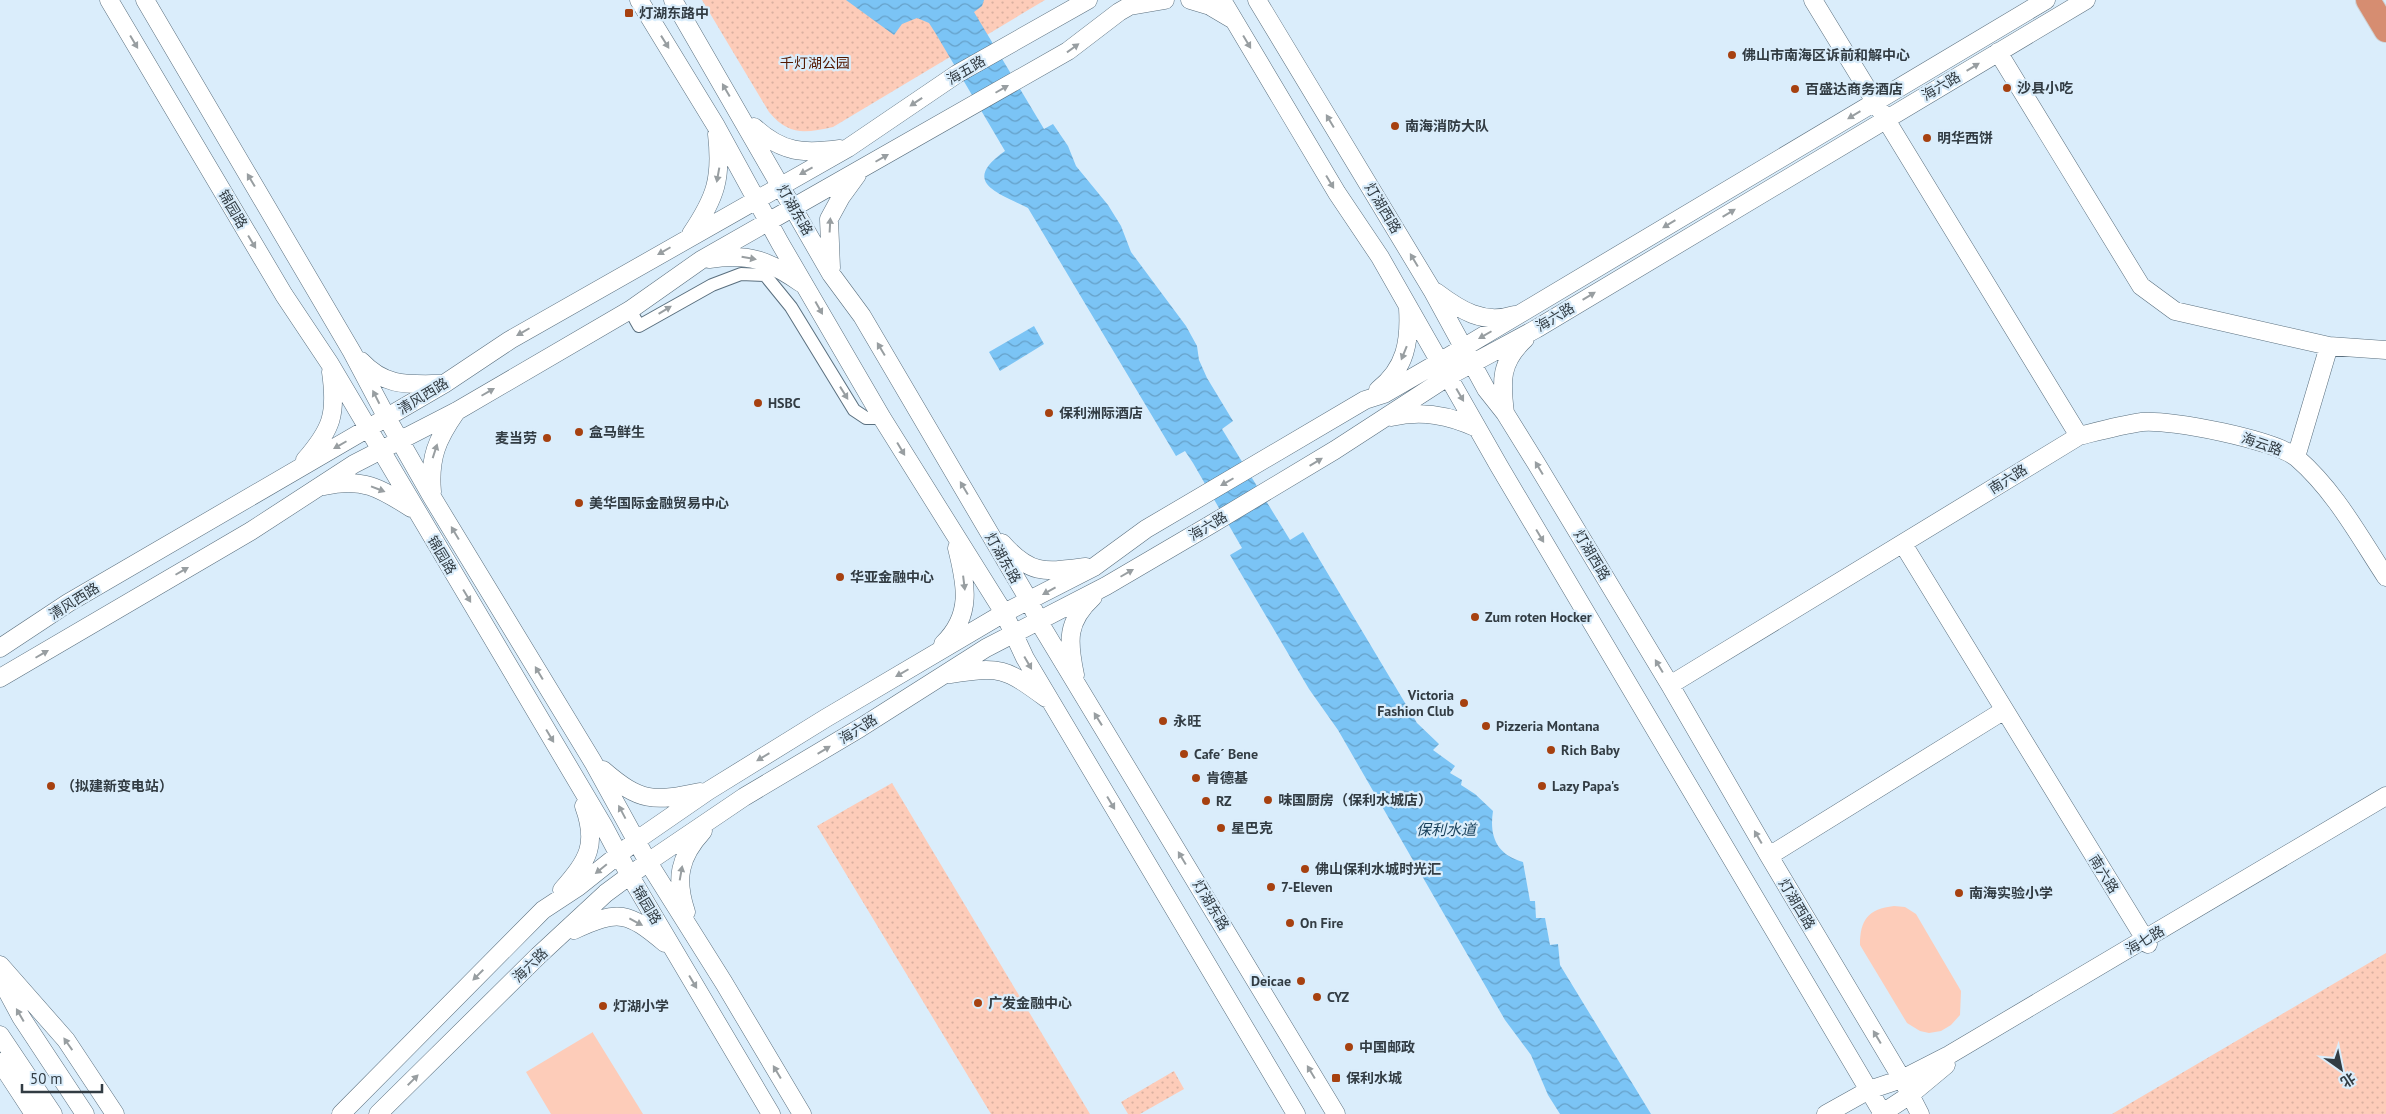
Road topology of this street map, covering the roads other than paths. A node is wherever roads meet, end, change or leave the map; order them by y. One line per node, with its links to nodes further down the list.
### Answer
1 (109, 0): 41 (main road, 锦园路, one-way to 41)
2 (145, 0): 39 (main road, one-way to 2)
3 (639, 0): 21 (main road, 灯湖东路, one-way to 21)
4 (673, 0): 19 (main road, 灯湖东路, one-way to 4)
5 (1088, 0): 22 (main road, 海五路, one-way to 22)
6 (1165, 0): 14 (main road)
7 (1190, 0): 15 (main road)
8 (1222, 0): 15 (main road, 灯湖西路)
9 (1814, 0): 18 (main road)
10 (2046, 0): 18 (main road, 海六路)
11 (2086, 0): 17 (main road, 海六路)
12 (2368, 0): 16 (highway)
13 (1258, 1): 32 (main road, 灯湖西路, one-way to 13)
14 (1135, 3): 23 (main road, 清风西路, one-way to 14)
15 (1233, 20): 33 (main road, 灯湖西路, one-way to 33)
16 (2386, 30)
17 (1998, 52): 20 (main road, 海六路, one-way to 17); 37 (main road)
18 (1876, 102): 20 (main road); 35 (main road, 海六路, one-way to 35)
19 (740, 113): 22 (main road); 24 (main road, 灯湖东路)
20 (1886, 119): 36 (main road, 海六路, one-way to 20); 52 (main road)
21 (716, 126): 25 (main road, 灯湖东路); 28 (main road, one-way to 28)
22 (848, 148): 24 (main road, 清风西路, one-way to 24)
23 (862, 169): 26 (main road, 清风西路); 30 (main road, one-way to 23)
24 (781, 186): 25 (main road, 清风西路); 26 (main road, 灯湖东路)
25 (756, 199): 27 (main road, 灯湖东路); 28 (main road, 清风西路)
26 (794, 208): 27 (main road, 清风西路); 30 (main road, 灯湖东路)
27 (768, 221): 29 (main road, 清风西路); 31 (main road, 灯湖东路)
28 (689, 237): 43 (main road, 清风西路, one-way to 43)
29 (701, 260): 31 (main road, one-way to 31); 34 (main road, 清风西路)
30 (832, 274): 60 (main road, 灯湖东路, one-way to 30)
31 (807, 287): 48 (main road, 灯湖东路, one-way to 48)
32 (1432, 290): 35 (main road); 40 (main road, 灯湖西路)
33 (1408, 305): 42 (main road, 灯湖西路); 44 (main road, one-way to 44)
34 (630, 310): 45 (main road, 清风西路, one-way to 34); 48 (street, one-way to 48)
35 (1527, 311): 40 (main road, 海六路, one-way to 40)
36 (1536, 329): 40 (main road, 海六路); 46 (main road)
37 (2329, 346): 38 (main road); 55 (main road)
38 (2386, 350)
39 (352, 352): 43 (main road); 47 (main road, 锦园路, one-way to 39)
40 (1467, 355): 42 (main road, 海六路); 46 (main road, 灯湖西路)
41 (330, 364): 51 (main road, 锦园路); 56 (main road)
42 (1445, 369): 44 (main road, 海六路); 49 (main road, 海六路); 50 (main road, 灯湖西路, one-way to 50)
43 (444, 384): 47 (main road, 清风西路)
44 (1365, 400): 65 (main road, 海六路, one-way to 65)
45 (457, 411): 53 (main road, 清风西路); 58 (main road, one-way to 45)
46 (1505, 414): 76 (main road, 灯湖西路, one-way to 46)
47 (386, 418): 51 (main road, 清风西路); 53 (main road, 锦园路)
48 (882, 418): 61 (main road, 灯湖东路, one-way to 61)
49 (1378, 420): 50 (main road); 67 (main road, 海六路, one-way to 49)
50 (1478, 428): 101 (main road, 灯湖西路, one-way to 101)
51 (368, 429): 54 (main road, 锦园路); 56 (main road, 清风西路, one-way to 56)
52 (2078, 436): 55 (main road, 海云路); 62 (main road, 南六路)
53 (400, 439): 54 (main road, 清风西路); 58 (main road, 锦园路)
54 (379, 449): 57 (main road, 清风西路); 59 (main road, 锦园路)
55 (2296, 457): 66 (main road, 海云路)
56 (296, 470): 72 (main road, 清风西路)
57 (314, 489): 59 (main road, one-way to 59); 75 (main road, 清风西路, one-way to 57)
58 (432, 497): 80 (main road, 锦园路, one-way to 58)
59 (416, 511): 81 (main road, 锦园路, one-way to 81)
60 (981, 519): 63 (main road, 灯湖东路); 65 (main road)
61 (954, 535): 64 (main road, 灯湖东路); 73 (main road, one-way to 73)
62 (1902, 544): 76 (main road); 79 (main road, 南六路)
63 (1001, 554): 64 (main road); 68 (main road, 灯湖东路)
64 (974, 567): 69 (main road, 灯湖东路)
65 (1094, 567): 68 (main road, 海六路, one-way to 68)
66 (2386, 577)
67 (1106, 586): 70 (main road, 海六路); 77 (main road)
68 (1030, 602): 69 (main road, 海六路); 70 (main road, 灯湖东路)
69 (1004, 613): 71 (main road, 灯湖东路); 73 (main road, 海六路)
70 (1039, 622): 71 (main road, 海六路); 77 (main road, 灯湖东路)
71 (1013, 635): 74 (main road, 海六路); 78 (main road, 灯湖东路, one-way to 78)
72 (0, 648)
73 (929, 657): 82 (main road, 海六路, one-way to 82)
74 (943, 675): 78 (main road); 85 (main road, 海六路, one-way to 74)
75 (0, 678)
76 (1670, 685): 88 (main road, 灯湖西路, one-way to 76)
77 (1077, 686): 112 (main road, 灯湖东路, one-way to 77)
78 (1051, 703): 111 (main road, 灯湖东路, one-way to 111)
79 (2003, 711): 88 (main road); 94 (main road, 南六路)
80 (594, 762): 82 (main road); 86 (main road, 锦园路, one-way to 80)
81 (574, 775): 87 (main road, 锦园路); 91 (main road)
82 (708, 791): 86 (main road, 海六路)
83 (2386, 796): 94 (main road, 海七路)
84 (2386, 803): 94 (main road, 海七路)
85 (717, 815): 89 (main road, 海六路); 92 (main road, one-way to 85)
86 (637, 840): 87 (main road, 海六路); 89 (main road, 锦园路)
87 (620, 854): 90 (main road, 锦园路); 91 (main road, 海六路, one-way to 91)
88 (1769, 856): 100 (main road, 灯湖西路, one-way to 88)
89 (648, 862): 90 (main road, 海六路); 92 (main road, 锦园路)
90 (630, 876): 93 (main road, 海六路); 95 (main road, 锦园路)
91 (543, 910): 107 (main road, 海六路, one-way to 107)
92 (694, 936): 110 (main road, 锦园路, one-way to 92)
93 (558, 938): 95 (main road, one-way to 95); 108 (main road, 海六路, one-way to 93)
94 (2146, 942): 100 (main road, 海七路); 102 (main road, 海七路)
95 (674, 950): 109 (main road, 锦园路, one-way to 109)
96 (0, 965): 106 (main road, one-way to 96)
97 (0, 978): 105 (main road, one-way to 97)
98 (0, 1035): 104 (main road)
99 (0, 1062): 103 (main road)
100 (1902, 1079): 101 (main road, 海七路); 102 (main road, 灯湖西路)
101 (1869, 1090): 113 (main road, 海七路); 114 (main road, 灯湖西路)
102 (1910, 1095): 114 (main road, 海七路); 115 (main road, 灯湖西路)
103 (34, 1114)
104 (53, 1114)
105 (85, 1114)
106 (115, 1114)
107 (341, 1114)
108 (378, 1114)
109 (770, 1114)
110 (802, 1114)
111 (1296, 1114)
112 (1336, 1114)
113 (1826, 1114)
114 (1882, 1114)
115 (1920, 1114)

